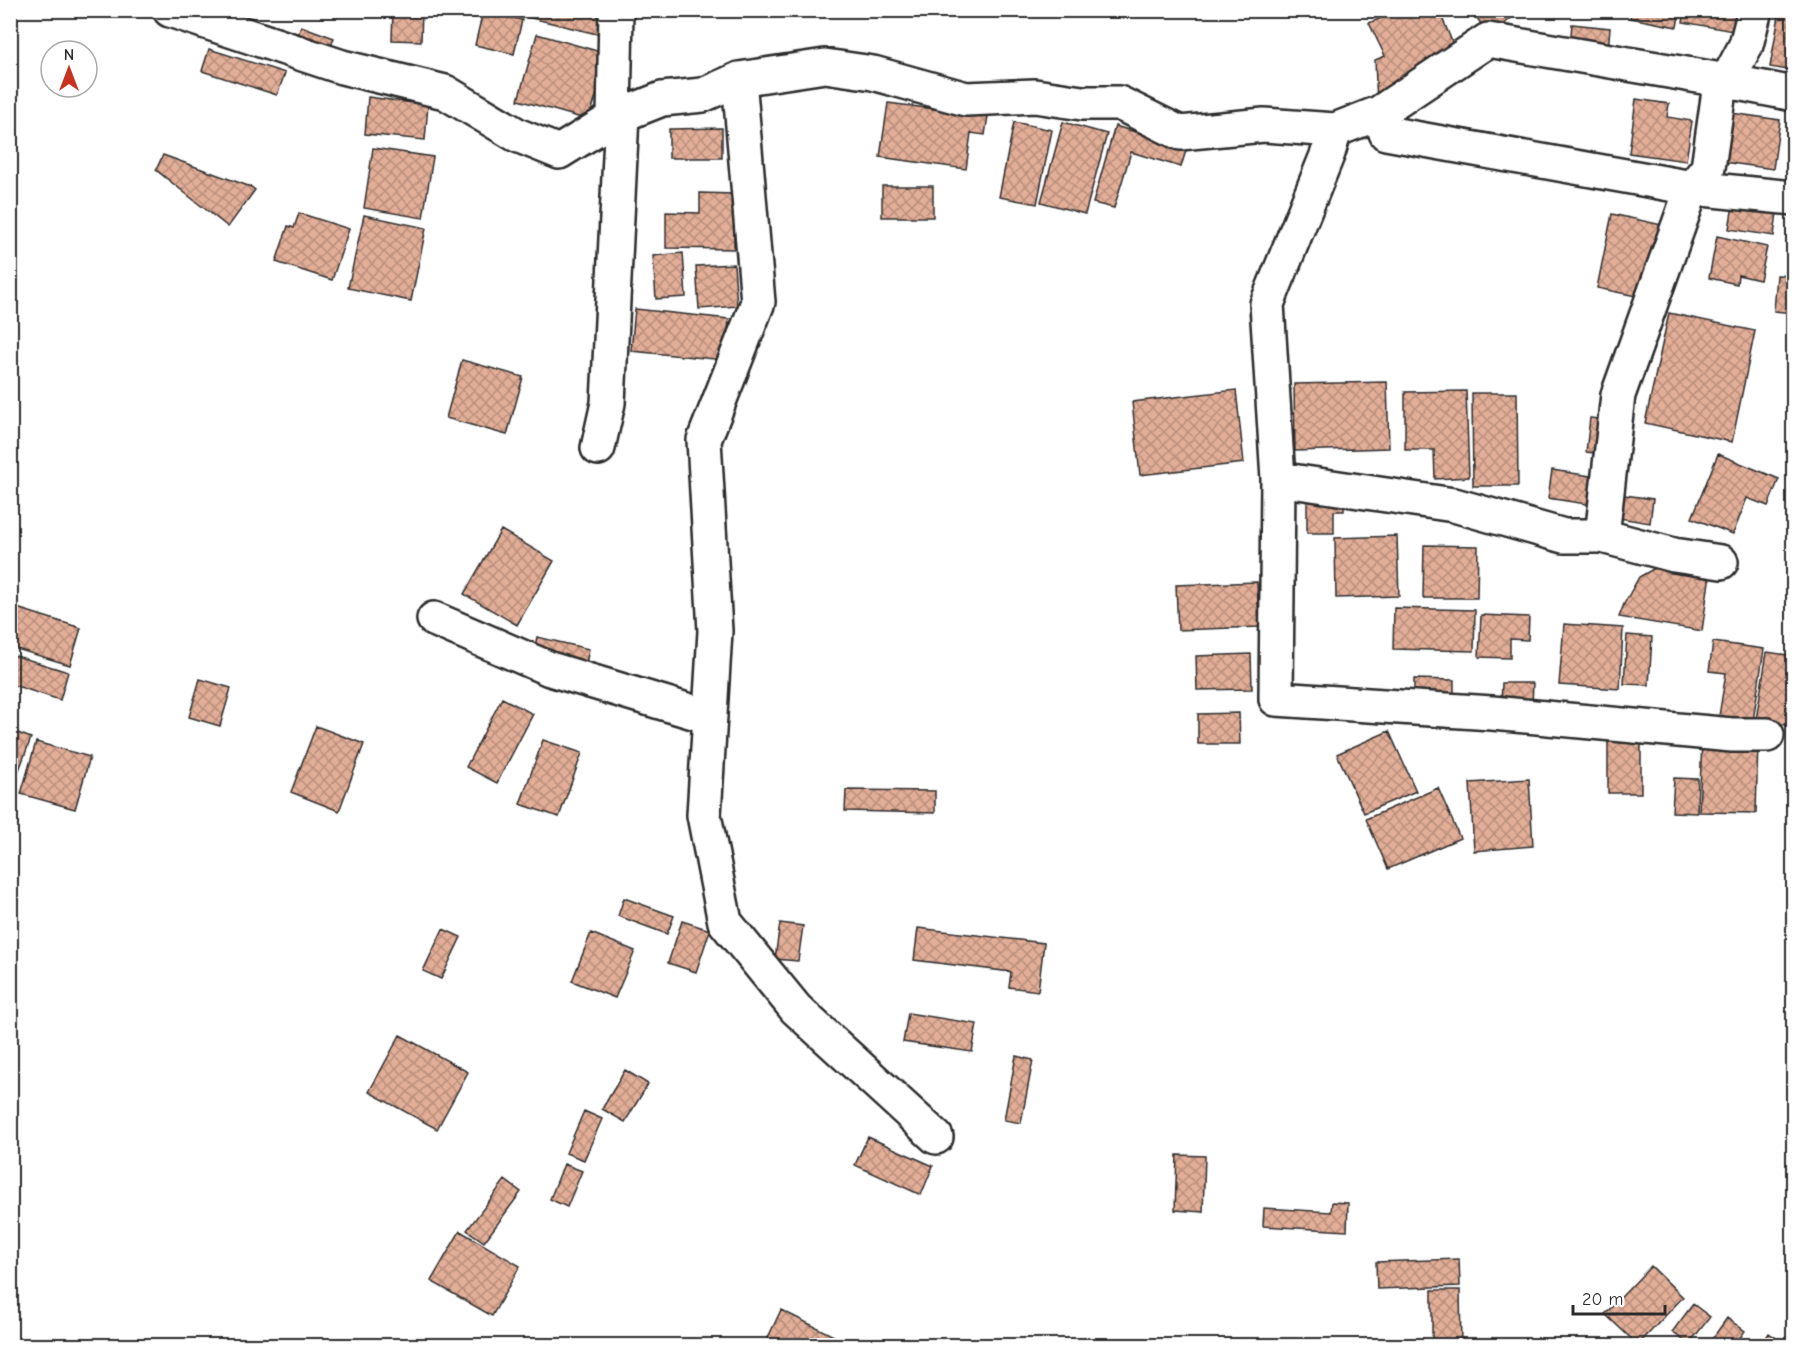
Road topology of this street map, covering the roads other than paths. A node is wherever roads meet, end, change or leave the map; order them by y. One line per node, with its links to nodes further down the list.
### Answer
1 (170, 10): 8 (street)
2 (616, 10): 8 (street)
3 (1755, 10): 5 (street)
4 (739, 79): 8 (street); 9 (street); 17 (street)
5 (1727, 81): 6 (street); 7 (street); 10 (street)
6 (1794, 94)
7 (1379, 113): 9 (street); 10 (street)
8 (618, 117): 12 (street)
9 (1335, 130): 13 (street)
10 (1692, 188): 11 (street); 14 (street)
11 (1794, 198)
12 (598, 448)
13 (1278, 479): 14 (street); 18 (street)
14 (1602, 536): 15 (street)
15 (1721, 562)
16 (434, 619): 17 (street)
17 (710, 717): 19 (street)
18 (1767, 735)
19 (936, 1137)

